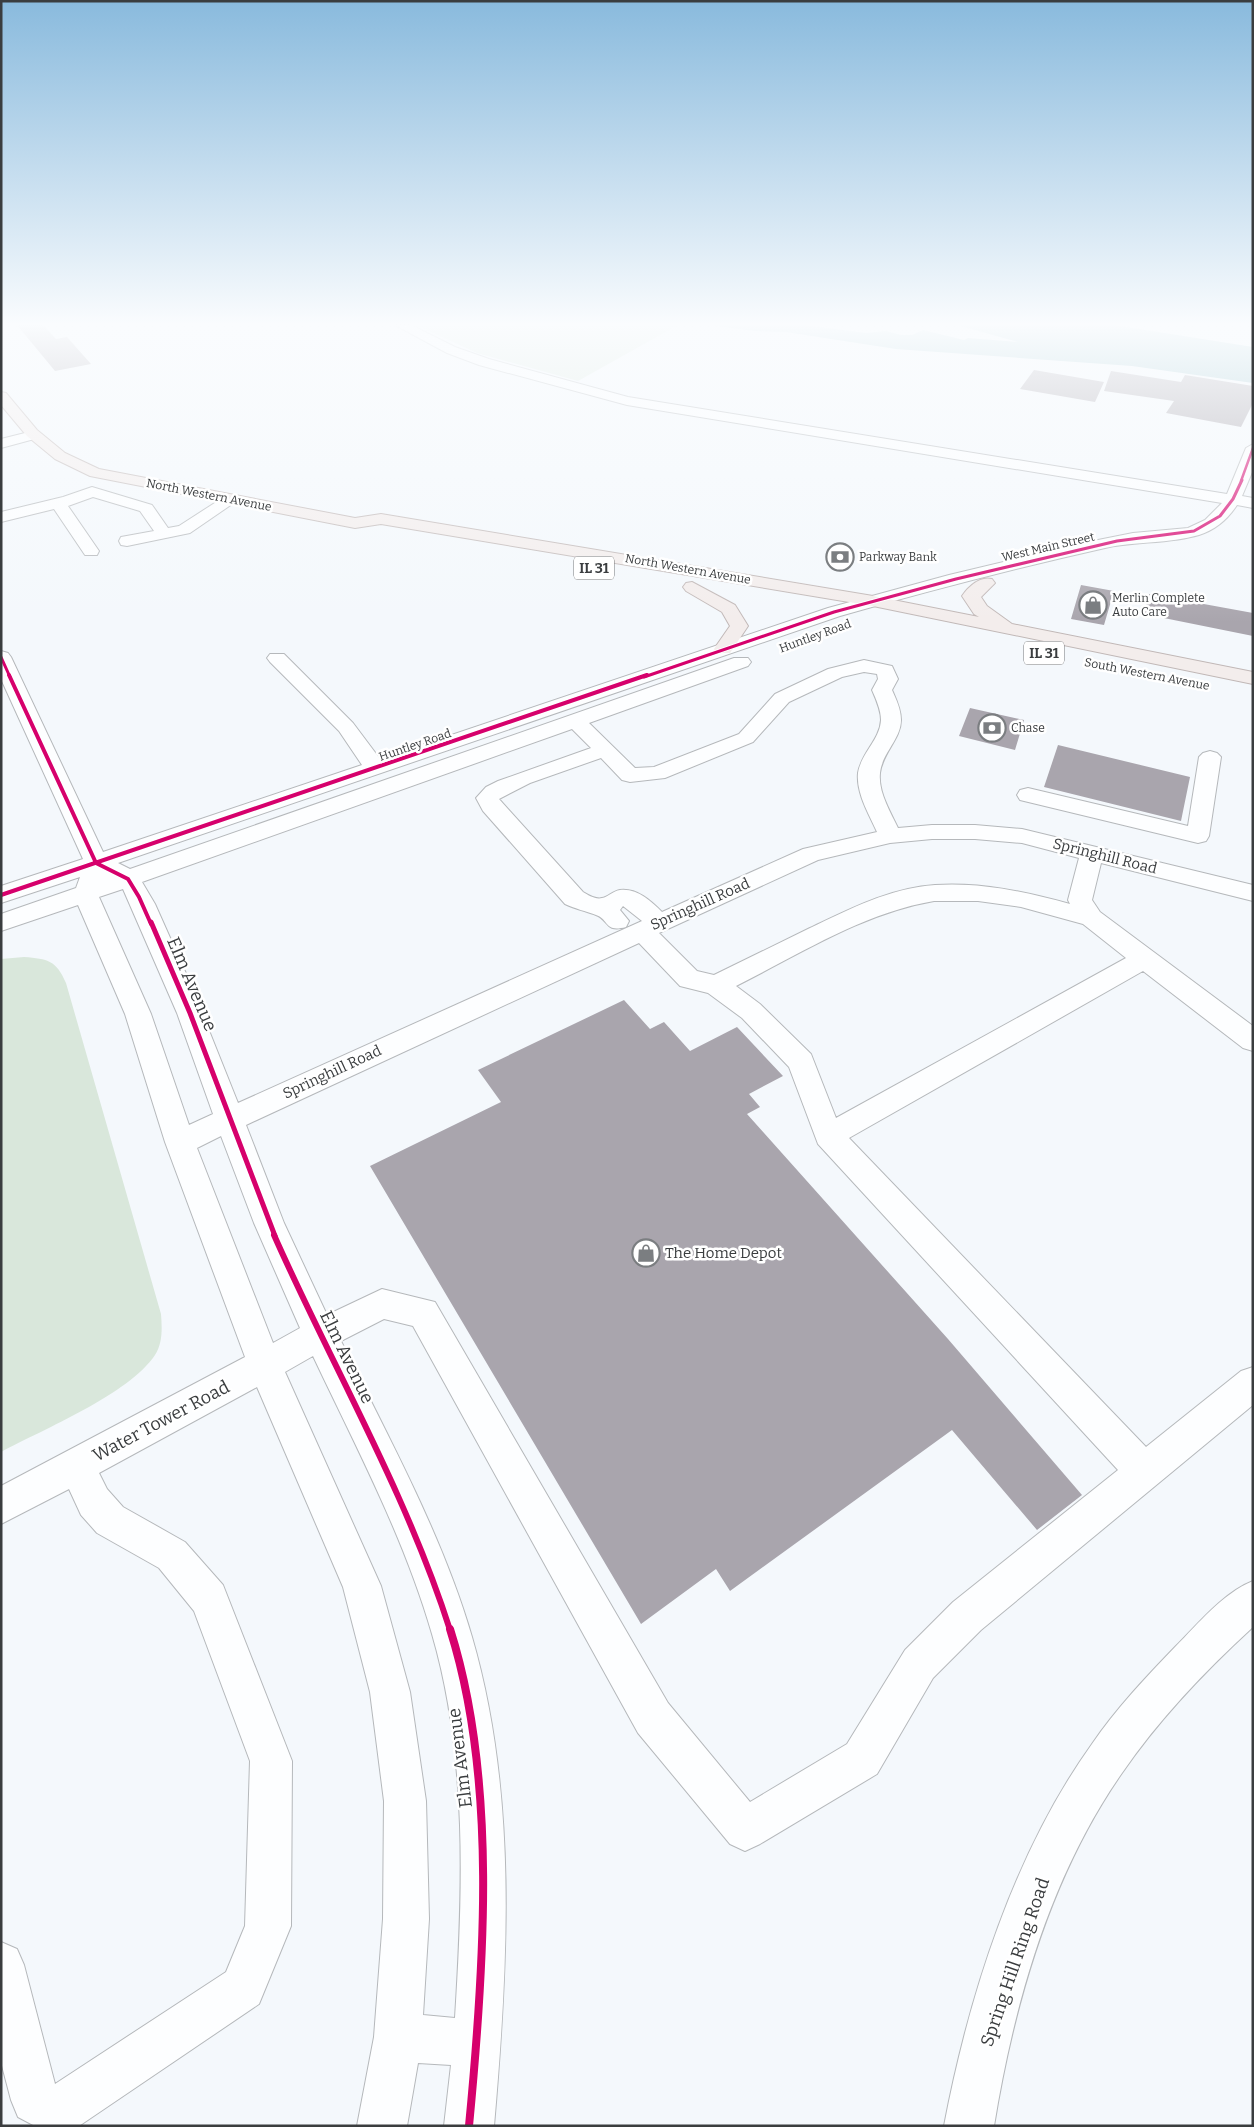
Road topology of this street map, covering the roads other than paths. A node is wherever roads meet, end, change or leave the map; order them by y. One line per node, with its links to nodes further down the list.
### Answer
1 (25, 424): 3 (main road, North Western Avenue / IL 31)
2 (768, 424): 7 (street)
3 (33, 434): 4 (street); 6 (main road, North Western Avenue / IL 31)
4 (1, 444)
5 (1253, 448): 7 (street, West Main Street)
6 (230, 500): 11 (main road, North Western Avenue / IL 31); 12 (street)
7 (1232, 501): 9 (street); 13 (street, West Main Street)
8 (58, 503): 10 (street); 12 (street); 15 (street)
9 (1253, 504)
10 (1, 517)
11 (355, 523): 17 (main road, North Western Avenue / IL 31); 19 (main road, North Western Avenue)
12 (163, 532): 14 (street)
13 (1164, 538): 16 (street, West Main Street); 19 (street, West Main Street)
14 (127, 541)
15 (91, 551)
16 (986, 583): 18 (street, West Main Street); 21 (main road)
17 (692, 587): 20 (main road, North Western Avenue / IL 31); 22 (main road)
18 (899, 607): 19 (main road, South Western Avenue); 21 (main road, South Western Avenue)
19 (869, 609): 20 (main road, South Western Avenue / IL 31); 26 (main road, South Western Avenue / IL 31); 27 (street, Huntley Road)
20 (834, 612): 22 (street, Huntley Road)
21 (1008, 627): 25 (main road, South Western Avenue)
22 (723, 649): 30 (street, Huntley Road)
23 (1, 657): 34 (street)
24 (277, 658): 30 (street)
25 (1253, 678)
26 (1253, 696)
27 (577, 722): 28 (street); 35 (street, Huntley Road)
28 (606, 750): 32 (street); 40 (street)
29 (1210, 757): 31 (street)
30 (376, 769): 34 (street, Huntley Road)
31 (1028, 795)
32 (890, 836): 33 (street, Springhill Road); 40 (street, Springhill Road)
33 (1092, 853): 36 (street, Springhill Road); 38 (street)
34 (91, 878): 35 (street); 37 (street, Huntley Road); 39 (street, Huntley Road); 46 (street)
35 (130, 879): 44 (street, Elm Avenue)
36 (1253, 893)
37 (1, 896)
38 (1091, 918): 41 (street); 42 (street)
39 (1, 923)
40 (643, 930): 42 (street); 44 (street, Springhill Road)
41 (1144, 958): 43 (street); 45 (street)
42 (716, 985): 45 (street)
43 (1253, 1040)
44 (230, 1119): 46 (street, Springhill Road); 47 (street, Elm Avenue)
45 (828, 1136): 51 (street)
46 (180, 1142): 48 (street)
47 (320, 1335): 48 (street, Water Tower Road); 51 (street, Water Tower Road); 56 (street, Elm Avenue)
48 (265, 1366): 50 (street, Water Tower Road); 55 (street)
49 (1253, 1383): 51 (street)
50 (78, 1465): 52 (street, Water Tower Road); 54 (street)
51 (1144, 1471)
52 (1, 1506)
53 (1253, 1600): 59 (street, Spring Hill Ring Road)
54 (1, 1965)
55 (398, 2037): 56 (street); 57 (street)
56 (478, 2044): 58 (street, Elm Avenue)
57 (382, 2126)
58 (469, 2126)
59 (968, 2126)

